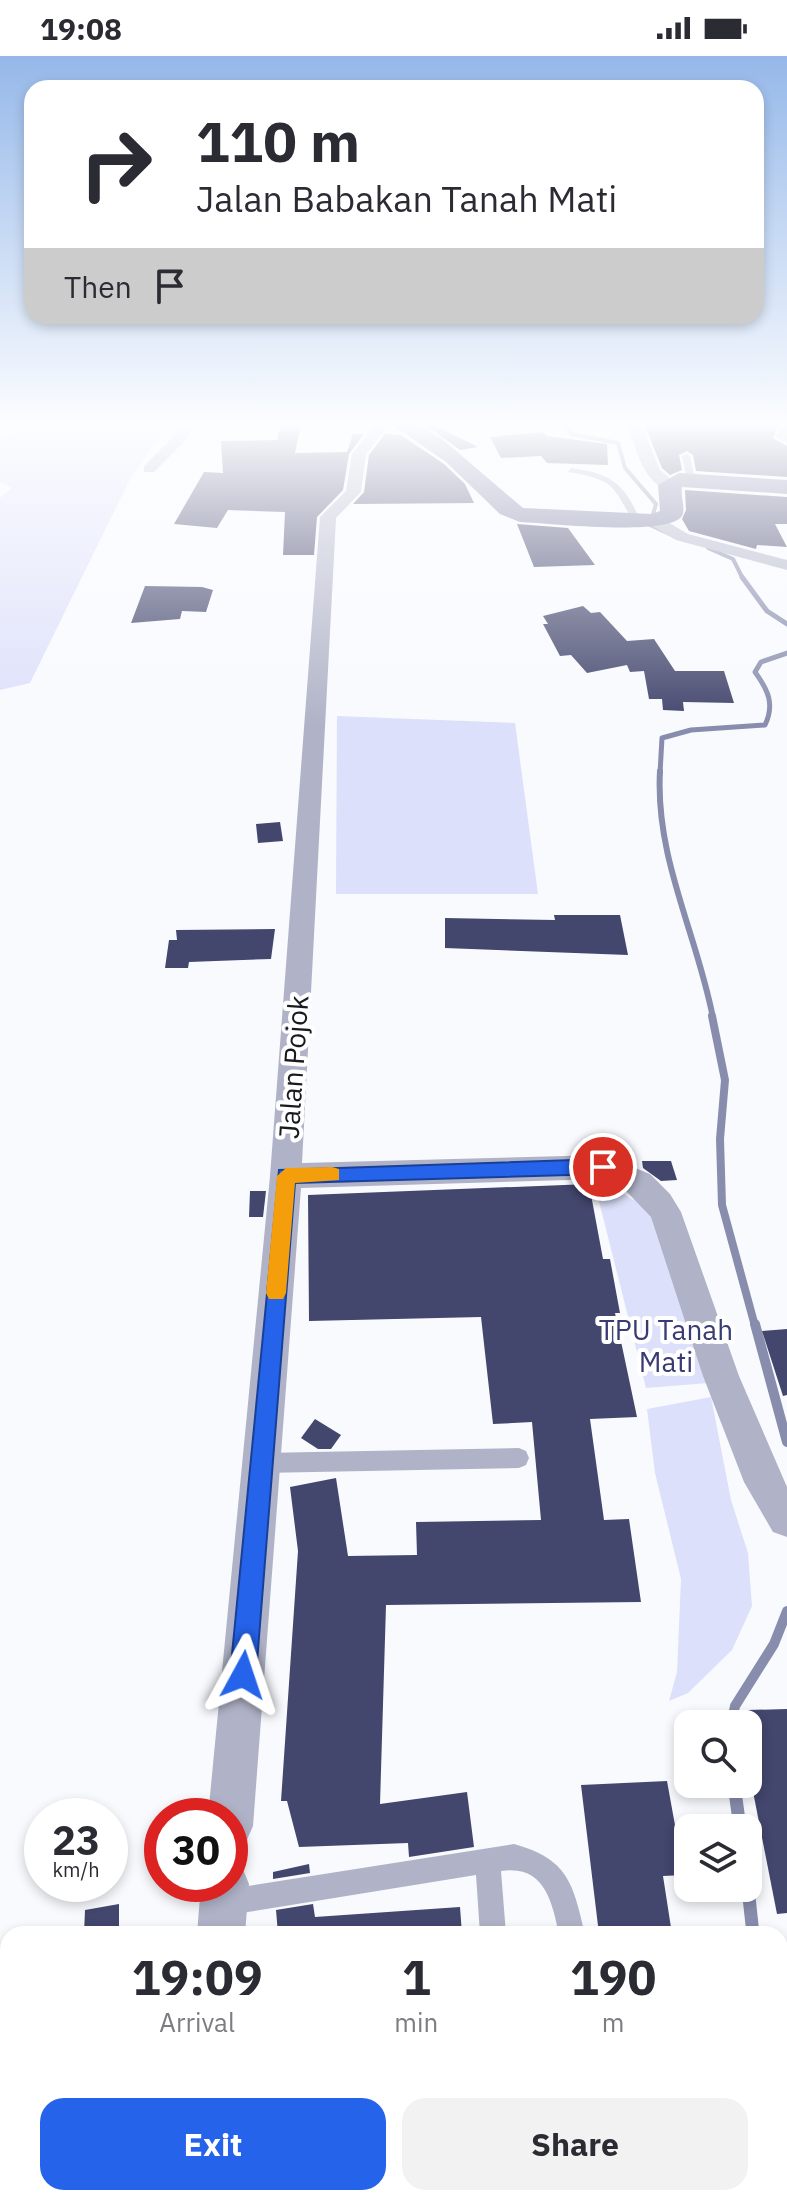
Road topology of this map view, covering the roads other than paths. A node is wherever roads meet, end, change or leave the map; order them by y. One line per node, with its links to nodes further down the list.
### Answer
1 (327, 524): 4 (street, Jalan Pojok)
2 (654, 524): 3 (street)
3 (787, 565)
4 (286, 1176): 6 (street, Jalan Pojok); 7 (street)
5 (519, 1458): 6 (lane)
6 (262, 1463): 8 (street, Jalan Pojok)
7 (787, 1518)
8 (232, 1798)
9 (488, 1860): 10 (lane); 11 (lane); 12 (lane)
10 (223, 1907)
11 (492, 1926)
12 (570, 1926)

